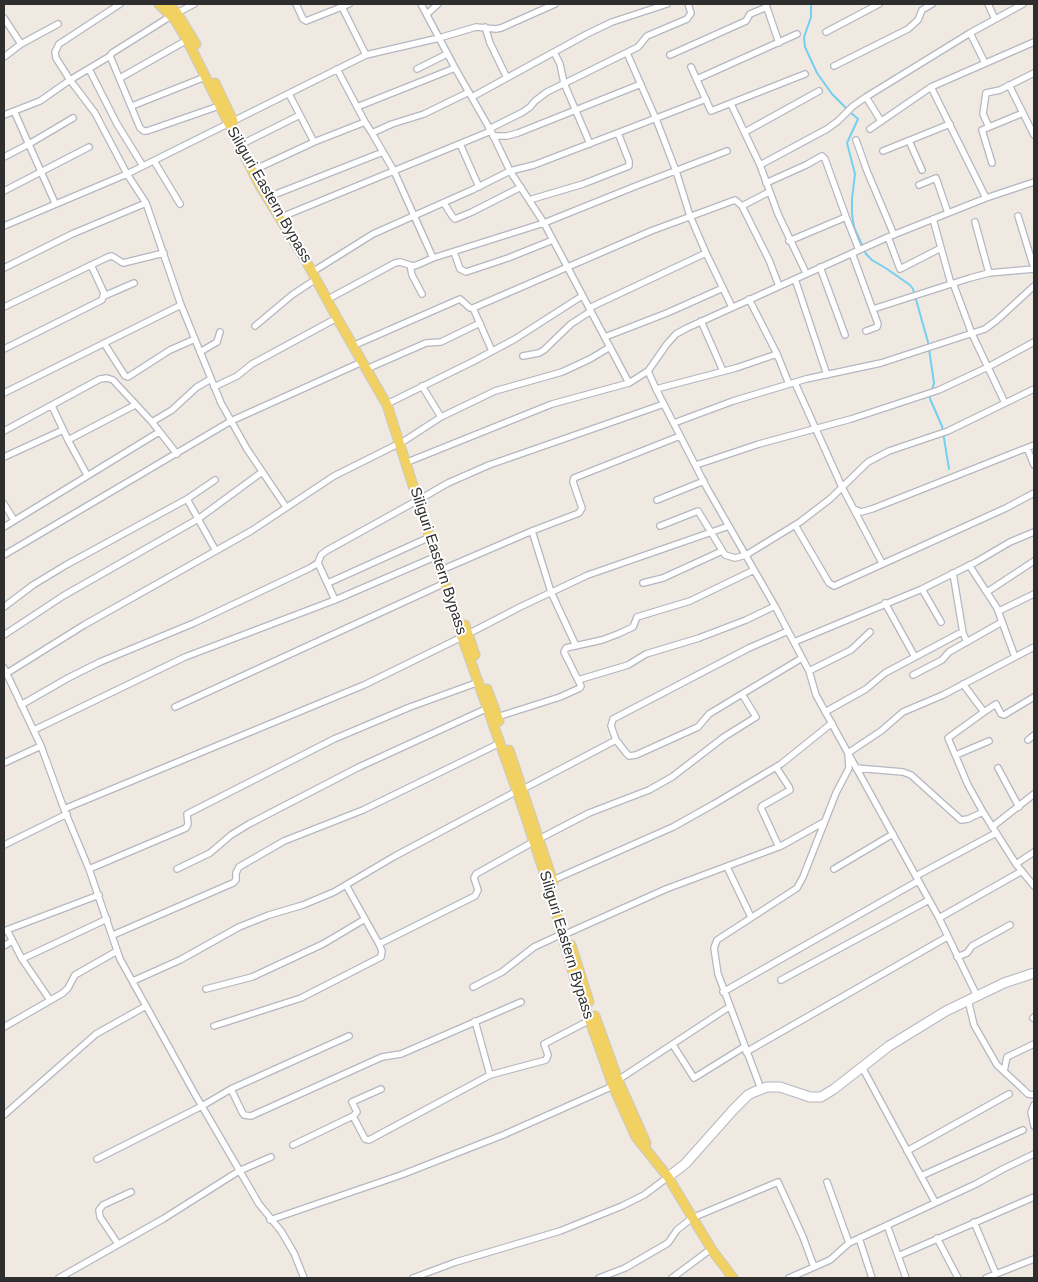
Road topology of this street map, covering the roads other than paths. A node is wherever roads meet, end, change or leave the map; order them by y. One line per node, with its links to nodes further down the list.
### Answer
1 (120, 4): 52 (street)
2 (158, 4): 18 (main road, Siliguri Eastern Bypass)
3 (168, 4): 18 (main road, Siliguri Eastern Bypass)
4 (194, 4): 18 (street)
5 (296, 4): 17 (street)
6 (349, 4): 17 (street)
7 (421, 4): 19 (street)
8 (438, 4): 19 (street)
9 (555, 4): 23 (street)
10 (668, 4): 32 (street)
11 (688, 4): 33 (street)
12 (879, 4): 24 (street)
13 (932, 4): 40 (street)
14 (988, 4): 21 (street)
15 (1023, 4): 21 (street)
16 (766, 5): 30 (street); 36 (street)
17 (342, 7): 35 (street)
18 (174, 14): 28 (main road, Siliguri Eastern Bypass); 37 (street); 75 (main road, Siliguri Eastern Bypass)
19 (427, 14): 27 (street)
20 (4, 18): 31 (street)
21 (995, 19): 25 (street)
22 (58, 24): 31 (street)
23 (485, 27): 27 (street); 50 (street)
24 (826, 32)
25 (970, 33): 39 (street); 60 (street)
26 (797, 34): 30 (street)
27 (439, 38): 34 (street); 35 (street)
28 (187, 40): 48 (main road, Siliguri Eastern Bypass); 49 (street)
29 (1034, 42): 39 (street)
30 (779, 43): 51 (street)
31 (21, 44): 38 (street)
32 (554, 52): 50 (street); 53 (street)
33 (627, 53): 53 (street); 54 (street)
34 (447, 54): 43 (street); 45 (street)
35 (366, 55): 44 (street)
36 (670, 55)
37 (110, 56): 42 (street); 49 (street)
38 (4, 57)
39 (985, 63): 56 (street)
40 (834, 66)
41 (691, 67): 51 (street)
42 (89, 68): 52 (street); 99 (street)
43 (455, 68): 59 (street); 65 (street)
44 (337, 69): 58 (street); 65 (street)
45 (417, 69)
46 (1034, 73): 55 (street)
47 (805, 74): 62 (street)
48 (205, 77): 63 (street); 64 (main road, Siliguri Eastern Bypass)
49 (120, 78): 63 (street)
50 (507, 78): 59 (street)
51 (697, 79): 61 (street)
52 (70, 80): 67 (street); 106 (street)
53 (564, 83): 66 (street); 79 (street)
54 (641, 84): 66 (street); 72 (street)
55 (1009, 86): 68 (street); 77 (street)
56 (931, 87): 73 (street); 76 (street)
57 (819, 91): 80 (street)
58 (289, 94): 70 (street); 75 (street)
59 (470, 94): 79 (street); 81 (street)
60 (866, 97): 73 (street); 98 (street)
61 (706, 99): 62 (street); 72 (street)
62 (731, 104): 80 (street)
63 (132, 106): 64 (street)
64 (219, 106): 75 (main road, Siliguri Eastern Bypass)
65 (357, 107): 74 (street)
66 (576, 110): 79 (street); 90 (street)
67 (14, 111): 69 (street); 87 (street)
68 (1023, 113): 77 (street); 83 (street)
69 (4, 115)
70 (300, 115): 86 (street); 88 (street)
71 (73, 118): 87 (street)
72 (656, 118): 82 (street); 105 (street)
73 (881, 121): 78 (street)
74 (365, 122): 81 (street); 86 (street)
75 (230, 123): 88 (main road, Siliguri Eastern Bypass); 96 (street); 153 (main road, Siliguri Eastern Bypass)
76 (950, 124): 85 (street); 115 (street)
77 (989, 126): 97 (street)
78 (870, 129)
79 (491, 132): 89 (street); 104 (street)
80 (745, 132): 98 (street)
81 (372, 133): 93 (street)
82 (618, 133): 90 (street); 116 (street)
83 (1034, 135)
84 (856, 140): 132 (street)
85 (909, 141): 92 (street); 101 (street)
86 (314, 142): 100 (street)
87 (28, 144): 95 (street); 102 (street)
88 (244, 144): 100 (main road, Siliguri Eastern Bypass)
89 (460, 144): 103 (street); 110 (street)
90 (590, 144): 104 (street)
91 (89, 147): 102 (street)
92 (883, 151)
93 (383, 152): 103 (street); 114 (street)
94 (727, 152): 105 (street)
95 (4, 157)
96 (154, 161): 99 (street); 120 (street)
97 (992, 163)
98 (760, 165): 108 (street)
99 (143, 166): 106 (street)
100 (256, 169): 114 (main road, Siliguri Eastern Bypass)
101 (922, 170)
102 (40, 171): 112 (street); 117 (street)
103 (394, 171): 123 (street); 124 (street)
104 (510, 171): 110 (street); 111 (street)
105 (676, 171): 125 (street); 130 (street)
106 (127, 174): 117 (street); 118 (street)
107 (1034, 182): 115 (street)
108 (766, 183): 113 (street); 127 (street)
109 (919, 186): 122 (street)
110 (479, 187): 119 (street)
111 (521, 187): 116 (street); 119 (street)
112 (4, 190)
113 (769, 192): 121 (street); 135 (street)
114 (271, 196): 123 (main road, Siliguri Eastern Bypass)
115 (986, 198): 122 (street)
116 (529, 200): 130 (street)
117 (55, 203): 131 (street)
118 (146, 203): 139 (street); 146 (street)
119 (444, 203): 124 (street)
120 (180, 204)
121 (742, 206): 125 (street); 156 (street)
122 (948, 213): 128 (street)
123 (284, 216): 149 (main road, Siliguri Eastern Bypass)
124 (414, 216): 142 (street); 149 (street)
125 (690, 216): 141 (street); 147 (street)
126 (1018, 216): 148 (street)
127 (846, 217): 135 (street); 137 (street)
128 (933, 218): 132 (street); 136 (street)
129 (975, 222): 150 (street)
130 (544, 223): 134 (street); 138 (street)
131 (4, 226)
132 (894, 235): 133 (street)
133 (888, 237): 136 (street); 137 (street)
134 (553, 240): 138 (street); 147 (street)
135 (790, 241): 151 (street)
136 (941, 248): 155 (street)
137 (860, 249): 140 (street)
138 (454, 252): 142 (street)
139 (164, 253): 143 (street); 164 (street)
140 (852, 253): 145 (street); 169 (street)
141 (706, 254): 158 (street); 168 (street)
142 (433, 258): 144 (street)
143 (91, 264): 160 (street); 165 (street)
144 (410, 265): 159 (street); 162 (street)
145 (820, 267): 151 (street); 177 (street)
146 (4, 268)
147 (567, 268): 161 (street); 167 (street)
148 (1034, 268): 150 (street)
149 (317, 269): 162 (main road, Siliguri Eastern Bypass)
150 (989, 273): 155 (street)
151 (806, 274): 152 (street)
152 (795, 278): 156 (street); 194 (street)
153 (316, 279): 170 (main road, Siliguri Eastern Bypass); 173 (street)
154 (134, 283): 160 (street)
155 (952, 284): 169 (street); 176 (street)
156 (779, 286): 163 (street)
157 (1034, 286): 176 (street)
158 (723, 288): 166 (street); 178 (street)
159 (422, 294)
160 (104, 296): 184 (street)
161 (582, 296): 168 (street); 185 (street)
162 (332, 297): 182 (main road, Siliguri Eastern Bypass)
163 (749, 299): 166 (street); 187 (street)
164 (181, 305): 179 (street); 181 (street)
165 (4, 307)
166 (732, 307): 171 (street)
167 (473, 308): 172 (street); 182 (street)
168 (590, 309): 178 (street); 188 (street)
169 (873, 309): 174 (street)
170 (337, 318): 189 (main road, Siliguri Eastern Bypass); 199 (street)
171 (701, 322): 192 (street); 193 (street)
172 (480, 323): 185 (street); 190 (street)
173 (254, 326)
174 (866, 331)
175 (220, 332): 186 (street)
176 (972, 334): 191 (street); 194 (street)
177 (845, 335)
178 (605, 338): 183 (street)
179 (195, 339): 181 (street); 186 (street)
180 (1034, 342): 191 (street)
181 (104, 343): 202 (street)
182 (358, 344): 190 (main road, Siliguri Eastern Bypass)
183 (610, 347): 196 (street); 208 (street)
184 (4, 349)
185 (492, 351): 198 (street)
186 (200, 352): 195 (street)
187 (777, 354): 193 (street); 197 (street)
188 (523, 356)
189 (362, 362): 209 (street); 218 (main road, Siliguri Eastern Bypass)
190 (371, 367): 203 (main road, Siliguri Eastern Bypass)
191 (988, 367): 204 (street); 212 (street)
192 (648, 371): 196 (street); 200 (street)
193 (723, 371): 200 (street)
194 (827, 375): 197 (street)
195 (211, 379): 199 (street); 210 (street)
196 (629, 383): 223 (street)
197 (792, 383): 211 (street); 212 (street)
198 (422, 386): 203 (street); 208 (street)
199 (214, 388): 209 (street)
200 (656, 389): 205 (street)
201 (1034, 389): 204 (street)
202 (4, 394)
203 (391, 402): 218 (main road, Siliguri Eastern Bypass)
204 (1005, 403): 230 (street)
205 (664, 404): 211 (street); 233 (street)
206 (136, 405): 207 (street); 210 (street); 217 (street)
207 (52, 406): 213 (street); 214 (street)
208 (440, 418): 218 (street)
209 (231, 421): 221 (street); 226 (street)
210 (152, 422): 215 (street)
211 (674, 423): 216 (street)
212 (816, 428): 224 (street); 230 (street)
213 (63, 430): 217 (street); 222 (street)
214 (4, 431)
215 (159, 432): 221 (street); 227 (street)
216 (680, 436): 224 (street); 244 (street)
217 (68, 440): 227 (street)
218 (402, 442): 223 (main road, Siliguri Eastern Bypass); 233 (main road, Siliguri Eastern Bypass); 236 (street)
219 (1034, 445): 220 (street)
220 (1026, 448): 225 (street); 237 (street)
221 (177, 454): 250 (street)
222 (4, 457)
223 (410, 461): 233 (main road, Siliguri Eastern Bypass)
224 (696, 465): 229 (street)
225 (1034, 465)
226 (262, 472): 236 (street); 238 (street)
227 (87, 475): 239 (street)
228 (215, 480): 232 (street)
229 (704, 481): 234 (street); 242 (street)
230 (842, 487): 237 (street); 240 (street)
231 (1034, 493): 255 (street)
232 (187, 499): 238 (street); 270 (street)
233 (420, 499): 247 (main road, Siliguri Eastern Bypass); 254 (street); 257 (main road, Siliguri Eastern Bypass)
234 (657, 500)
235 (4, 504): 239 (street)
236 (286, 508): 249 (street)
237 (854, 509): 255 (street)
238 (198, 519): 249 (street); 277 (street)
239 (14, 520): 243 (street)
240 (795, 525): 251 (street); 255 (street)
241 (660, 526): 245 (street)
242 (729, 526): 245 (street); 251 (street)
243 (4, 527)
244 (532, 531): 257 (street); 264 (street)
245 (712, 532): 248 (street); 264 (street)
246 (1034, 532): 256 (street)
247 (430, 537): 252 (main road, Siliguri Eastern Bypass); 260 (street)
248 (722, 551): 251 (street); 262 (street)
249 (216, 552): 287 (street)
250 (4, 555)
251 (746, 555): 258 (street)
252 (437, 556): 261 (main road, Siliguri Eastern Bypass); 267 (street)
253 (1034, 561): 265 (street)
254 (318, 563): 260 (street); 294 (street)
255 (882, 563)
256 (969, 565): 259 (street); 265 (street)
257 (446, 568): 278 (main road, Siliguri Eastern Bypass)
258 (754, 570): 269 (street); 281 (street)
259 (952, 573): 263 (street); 276 (street)
260 (328, 583): 267 (street)
261 (445, 583): 278 (main road, Siliguri Eastern Bypass); 295 (street)
262 (643, 583)
263 (922, 589): 268 (street); 272 (street)
264 (551, 592): 278 (street); 281 (street)
265 (987, 592): 271 (street)
266 (1034, 594): 271 (street)
267 (335, 600): 301 (street)
268 (885, 603): 279 (street); 284 (street)
269 (775, 606): 274 (street); 289 (street)
270 (4, 607)
271 (998, 611): 273 (street)
272 (941, 622)
273 (1002, 622): 280 (street); 283 (street)
274 (788, 631): 279 (street); 303 (street)
275 (870, 632): 286 (street)
276 (963, 633): 280 (street); 284 (street)
277 (4, 635)
278 (465, 636): 290 (main road, Siliguri Eastern Bypass); 299 (main road, Siliguri Eastern Bypass); 317 (street)
279 (794, 642): 285 (street)
280 (967, 642): 288 (street)
281 (576, 646): 289 (street)
282 (1034, 646): 283 (street)
283 (1016, 656): 291 (street)
284 (915, 657): 297 (street)
285 (802, 658): 286 (street); 292 (street)
286 (809, 671): 297 (street)
287 (4, 672): 294 (street)
288 (913, 675)
289 (578, 680): 299 (street)
290 (479, 682): 296 (main road, Siliguri Eastern Bypass); 329 (street)
291 (963, 684): 298 (street); 308 (street)
292 (742, 694): 303 (street); 323 (street)
293 (1034, 698): 298 (street)
294 (21, 705): 301 (street)
295 (175, 708)
296 (488, 708): 306 (main road, Siliguri Eastern Bypass); 330 (street)
297 (826, 712): 300 (street)
298 (984, 712): 309 (street)
299 (497, 717): 314 (main road, Siliguri Eastern Bypass)
300 (832, 723): 308 (street); 311 (street)
301 (34, 730): 307 (street)
302 (1034, 735): 304 (street)
303 (616, 740): 314 (street)
304 (1028, 740)
305 (989, 741): 309 (street)
306 (500, 743): 314 (main road, Siliguri Eastern Bypass); 346 (street)
307 (41, 746): 310 (street); 317 (street)
308 (848, 753): 312 (street); 319 (street)
309 (956, 755): 318 (street)
310 (4, 763)
311 (776, 767): 325 (street); 334 (street)
312 (856, 768): 318 (street); 322 (street)
313 (998, 768): 316 (street)
314 (520, 790): 323 (main road, Siliguri Eastern Bypass); 335 (street)
315 (1034, 794): 316 (street)
316 (1019, 807): 320 (street)
317 (65, 811): 324 (street); 329 (street)
318 (983, 812): 320 (street)
319 (824, 822): 325 (street); 339 (street)
320 (992, 827): 321 (street)
321 (996, 833): 327 (street); 333 (street)
322 (893, 834): 331 (street); 333 (street)
323 (536, 840): 334 (main road, Siliguri Eastern Bypass); 345 (main road, Siliguri Eastern Bypass); 349 (street)
324 (4, 845)
325 (779, 848): 328 (street)
326 (1034, 852): 327 (street)
327 (1016, 864): 332 (street)
328 (727, 866): 339 (street); 345 (street)
329 (89, 869): 337 (street)
330 (177, 869)
331 (834, 869)
332 (1022, 871): 336 (street); 340 (street)
333 (917, 879): 338 (street); 359 (street)
334 (553, 880): 345 (main road, Siliguri Eastern Bypass)
335 (346, 885): 341 (street); 356 (street)
336 (1034, 886)
337 (98, 895): 342 (street); 344 (street)
338 (929, 900): 340 (street); 355 (street)
339 (752, 917): 359 (street)
340 (939, 918): 347 (street)
341 (365, 919): 349 (street); 358 (street)
342 (107, 920): 346 (street); 353 (street)
343 (1010, 925): 352 (street)
344 (5, 931): 348 (street)
345 (565, 934): 357 (street); 366 (main road, Siliguri Eastern Bypass); 377 (main road, Siliguri Eastern Bypass)
346 (113, 935): 351 (street)
347 (947, 937): 352 (street); 373 (street)
348 (12, 941): 350 (street); 353 (street)
349 (379, 944): 368 (street)
350 (4, 946)
351 (117, 951): 356 (street); 361 (street)
352 (957, 958): 360 (street)
353 (22, 959): 361 (street)
354 (1034, 973): 360 (street)
355 (781, 980)
356 (133, 982): 364 (street)
357 (473, 987)
358 (206, 989)
359 (723, 992): 365 (street)
360 (977, 996): 362 (street)
361 (50, 1000): 369 (street)
362 (968, 1000): 374 (street); 375 (street)
363 (521, 1002): 367 (street)
364 (146, 1006): 384 (street); 385 (street)
365 (729, 1007): 372 (street); 373 (street)
366 (590, 1020): 376 (street); 377 (main road, Siliguri Eastern Bypass)
367 (475, 1021): 376 (street); 379 (street)
368 (214, 1026)
369 (4, 1027)
370 (349, 1036): 379 (street)
371 (1034, 1044): 375 (street)
372 (673, 1045): 373 (street); 377 (street)
373 (745, 1050): 380 (street)
374 (862, 1067): 380 (street); 390 (street)
375 (1004, 1071): 382 (street)
376 (490, 1075): 386 (street)
377 (616, 1083): 396 (main road, Siliguri Eastern Bypass); 402 (street)
378 (381, 1088): 386 (street)
379 (231, 1089): 384 (street)
380 (761, 1089): 396 (street)
381 (1010, 1094): 390 (street)
382 (1034, 1095)
383 (1034, 1105): 387 (street)
384 (202, 1106): 393 (street); 394 (street)
385 (4, 1114)
386 (353, 1116): 389 (street)
387 (1034, 1126)
388 (1023, 1130): 395 (street)
389 (293, 1145)
390 (908, 1151): 395 (street)
391 (1034, 1154): 400 (street)
392 (271, 1157): 394 (street)
393 (98, 1159)
394 (239, 1171): 402 (street); 409 (street)
395 (921, 1176): 400 (street)
396 (668, 1177): 401 (main road, Siliguri Eastern Bypass); 418 (street)
397 (827, 1182): 408 (street)
398 (131, 1192): 409 (street)
399 (1034, 1197): 403 (street)
400 (935, 1202): 404 (street)
401 (692, 1218): 405 (main road, Siliguri Eastern Bypass); 413 (street); 419 (street)
402 (270, 1220): 417 (street)
403 (974, 1222): 407 (street); 415 (street)
404 (887, 1225): 406 (street); 411 (street)
405 (702, 1234): 410 (main road, Siliguri Eastern Bypass); 422 (main road, Siliguri Eastern Bypass)
406 (859, 1238): 408 (street); 424 (street)
407 (937, 1238): 411 (street); 426 (street)
408 (850, 1243): 413 (street)
409 (118, 1244): 416 (street)
410 (712, 1249): 420 (street); 421 (main road, Siliguri Eastern Bypass)
411 (898, 1256): 425 (street)
412 (1034, 1259): 414 (street)
413 (814, 1267): 423 (street)
414 (1003, 1271): 415 (street); 428 (street)
415 (996, 1274): 427 (street)
416 (59, 1278)
417 (304, 1278)
418 (413, 1278)
419 (599, 1278)
420 (672, 1278)
421 (732, 1278)
422 (739, 1278)
423 (789, 1278)
424 (872, 1278)
425 (906, 1278)
426 (958, 1278)
427 (986, 1278)
428 (1006, 1278)

